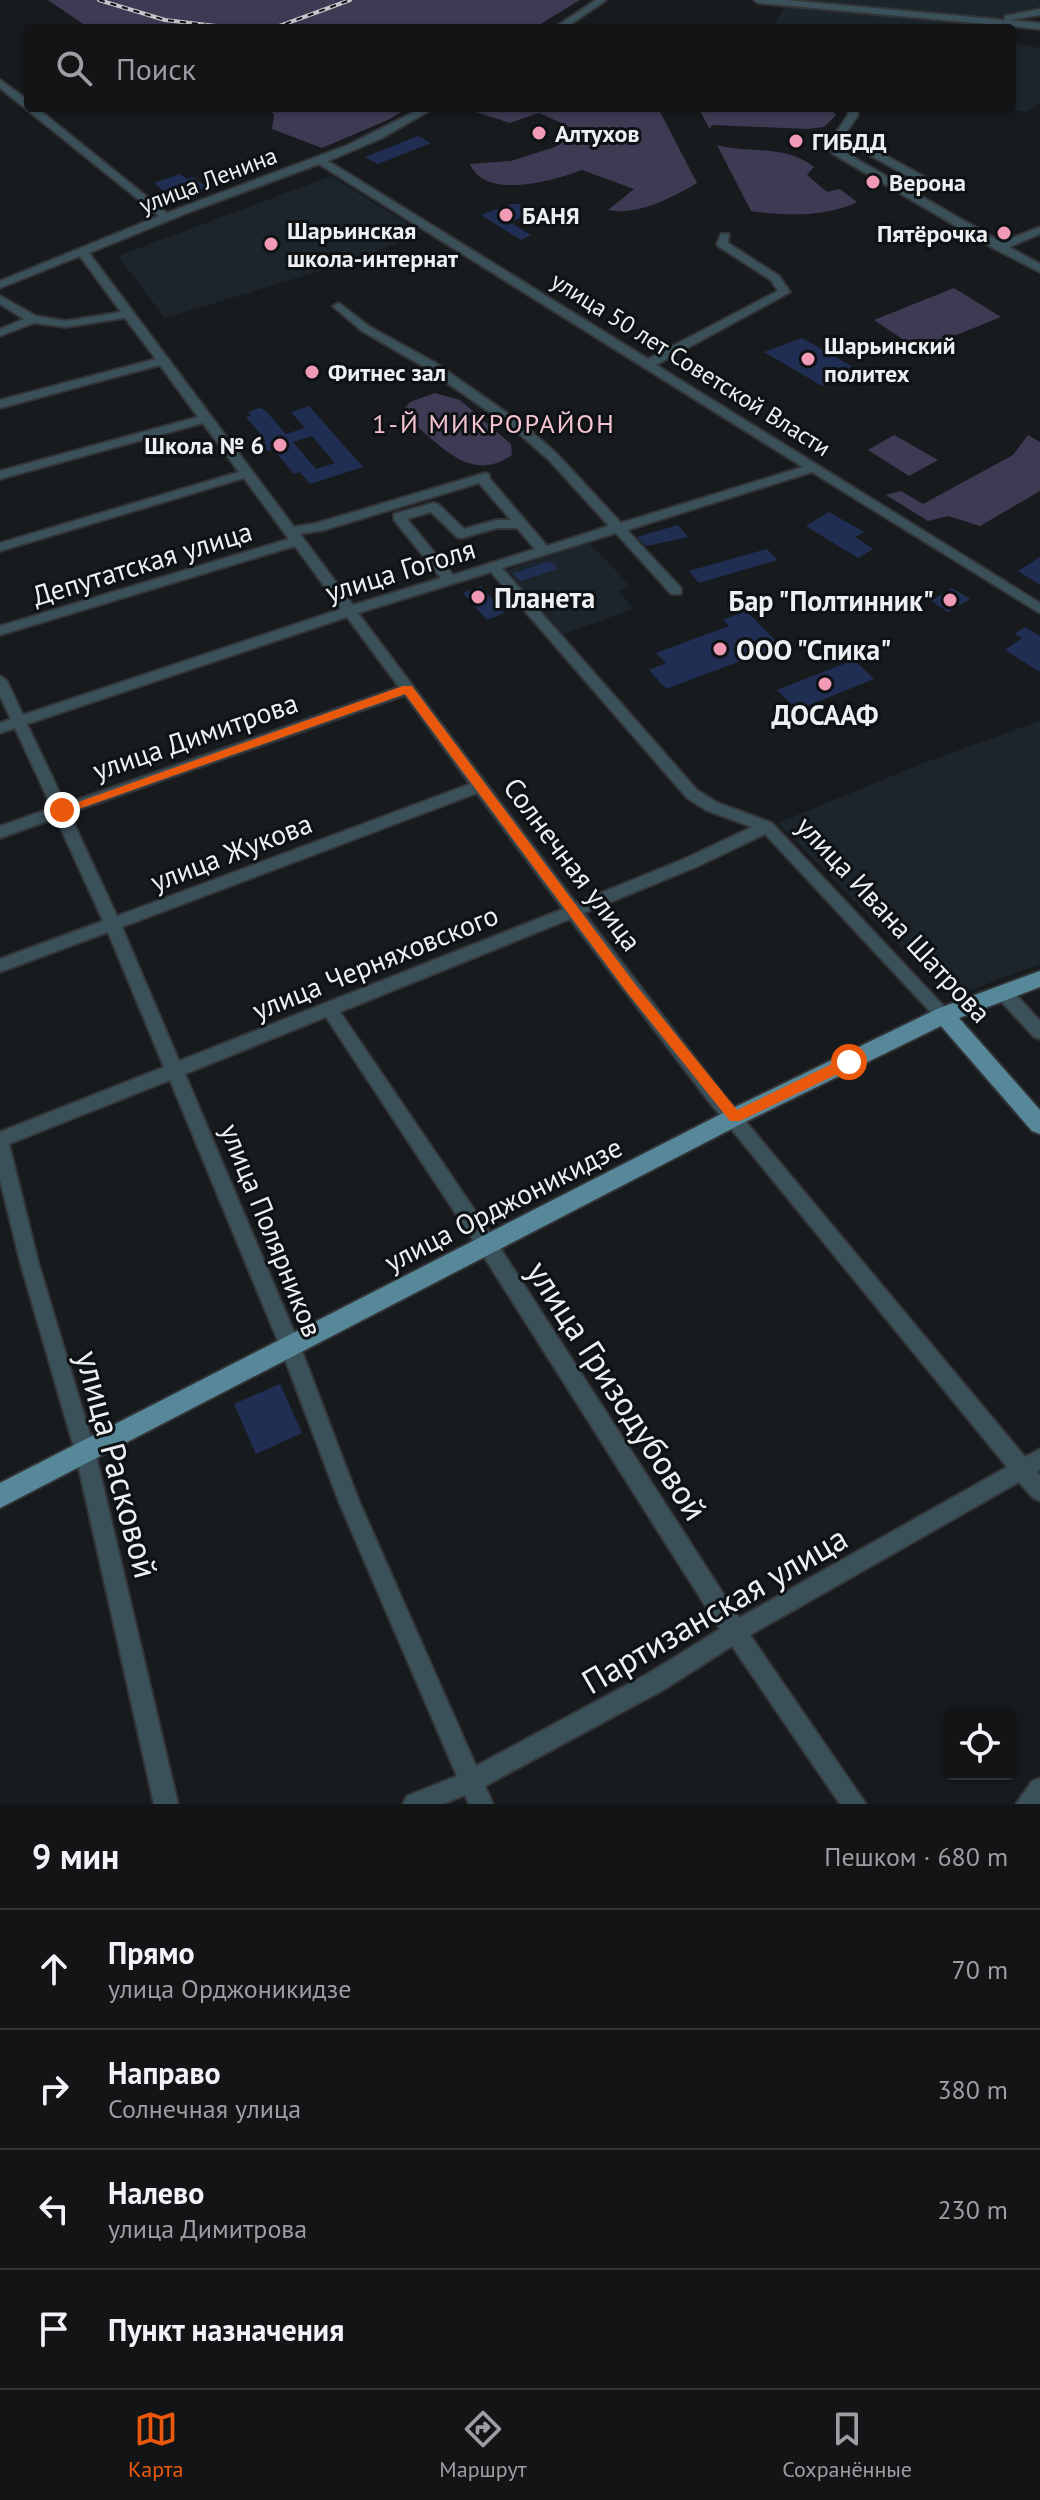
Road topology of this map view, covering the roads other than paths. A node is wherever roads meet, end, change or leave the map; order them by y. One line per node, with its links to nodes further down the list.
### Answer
1 (602, 0): 5 (street)
2 (758, 0): 4 (street)
3 (1040, 12): 4 (street)
4 (995, 21): 6 (street)
5 (565, 24)
6 (1040, 26)
7 (0, 83): 8 (street)
8 (24, 102)
9 (36, 112): 15 (street)
10 (422, 112): 13 (street, улица Ленина)
11 (853, 112): 14 (street)
12 (864, 148): 14 (street)
13 (318, 159): 15 (street, улица Ленина); 28 (street, улица 50 лет Советской Власти)
14 (912, 195): 18 (street)
15 (166, 217): 19 (street, улица Ленина)
16 (1040, 230): 18 (street)
17 (725, 236): 28 (street)
18 (999, 247): 20 (street)
19 (83, 253): 21 (street, улица Ленина); 24 (street, Солнечная улица)
20 (1040, 269)
21 (0, 285)
22 (0, 299): 25 (street)
23 (339, 306): 35 (street)
24 (128, 314): 25 (street); 27 (street, Солнечная улица)
25 (33, 319): 26 (street)
26 (0, 333)
27 (164, 360): 29 (street); 30 (street, Солнечная улица)
28 (649, 363): 31 (street, улица 50 лет Советской Власти)
29 (0, 404)
30 (207, 418): 32 (street, Солнечная улица); 33 (street)
31 (816, 467): 35 (street, улица Гоголя); 42 (street, улица 50 лет Советской Власти)
32 (249, 473): 36 (street, Солнечная улица); 37 (street)
33 (0, 475)
34 (521, 524): 36 (street, Депутатская улица); 38 (street); 40 (street)
35 (617, 529): 38 (street, улица Гоголя); 41 (street)
36 (294, 537): 43 (street, Солнечная улица); 44 (street, Депутатская улица)
37 (0, 547)
38 (544, 551): 39 (street, улица Гоголя)
39 (493, 566): 40 (street, улица Гоголя); 51 (street, улица Ивана Шатрова)
40 (450, 580): 43 (street, улица Гоголя)
41 (676, 591)
42 (1040, 609)
43 (349, 611): 46 (street, Солнечная улица); 47 (street, улица Гоголя)
44 (0, 631)
45 (0, 681): 47 (street, улица Полярников)
46 (408, 689): 49 (street, Солнечная улица); 50 (street, улица Димитрова)
47 (20, 721): 48 (street, улица Гоголя); 50 (street, улица Полярников)
48 (0, 728)
49 (480, 786): 53 (street, Солнечная улица); 54 (street, улица Жукова)
50 (62, 810): 52 (street, улица Димитрова); 54 (street, улица Полярников)
51 (767, 827): 53 (street, улица Черняховского); 60 (street, улица Ивана Шатрова)
52 (0, 832)
53 (571, 910): 58 (street, улица Черняховского); 63 (street, Солнечная улица)
54 (113, 924): 55 (street, улица Жукова); 62 (street, улица Полярников)
55 (0, 966)
56 (1040, 979): 57 (main road, улица Орджоникидзе)
57 (1004, 993): 59 (street); 60 (main road, улица Орджоникидзе)
58 (330, 1010): 62 (street, улица Черняховского); 66 (street, улица Гризодубовой)
59 (1032, 1011): 61 (street)
60 (944, 1015): 63 (main road, улица Орджоникидзе); 64 (main road, улица Ивана Шатрова)
61 (1040, 1032)
62 (175, 1069): 65 (street, улица Черняховского); 67 (street, улица Полярников)
63 (735, 1117): 66 (main road, улица Орджоникидзе); 69 (street, Солнечная улица)
64 (1040, 1125)
65 (0, 1142): 68 (street, улица Расковой)
66 (488, 1246): 67 (main road, улица Орджоникидзе); 72 (street, улица Гризодубовой)
67 (290, 1346): 68 (main road, улица Орджоникидзе); 73 (street, улица Полярников)
68 (85, 1451): 71 (main road, улица Орджоникидзе); 75 (street, улица Расковой)
69 (1031, 1464): 70 (street, Солнечная улица); 72 (street, Партизанская улица)
70 (1040, 1491)
71 (0, 1496)
72 (735, 1632): 73 (street, Партизанская улица); 78 (street, улица Гризодубовой)
73 (472, 1781): 76 (street, Партизанская улица); 77 (street, улица Полярников)
74 (1040, 1789): 79 (street)
75 (166, 1804)
76 (415, 1804)
77 (481, 1804)
78 (854, 1804)
79 (1028, 1804)

